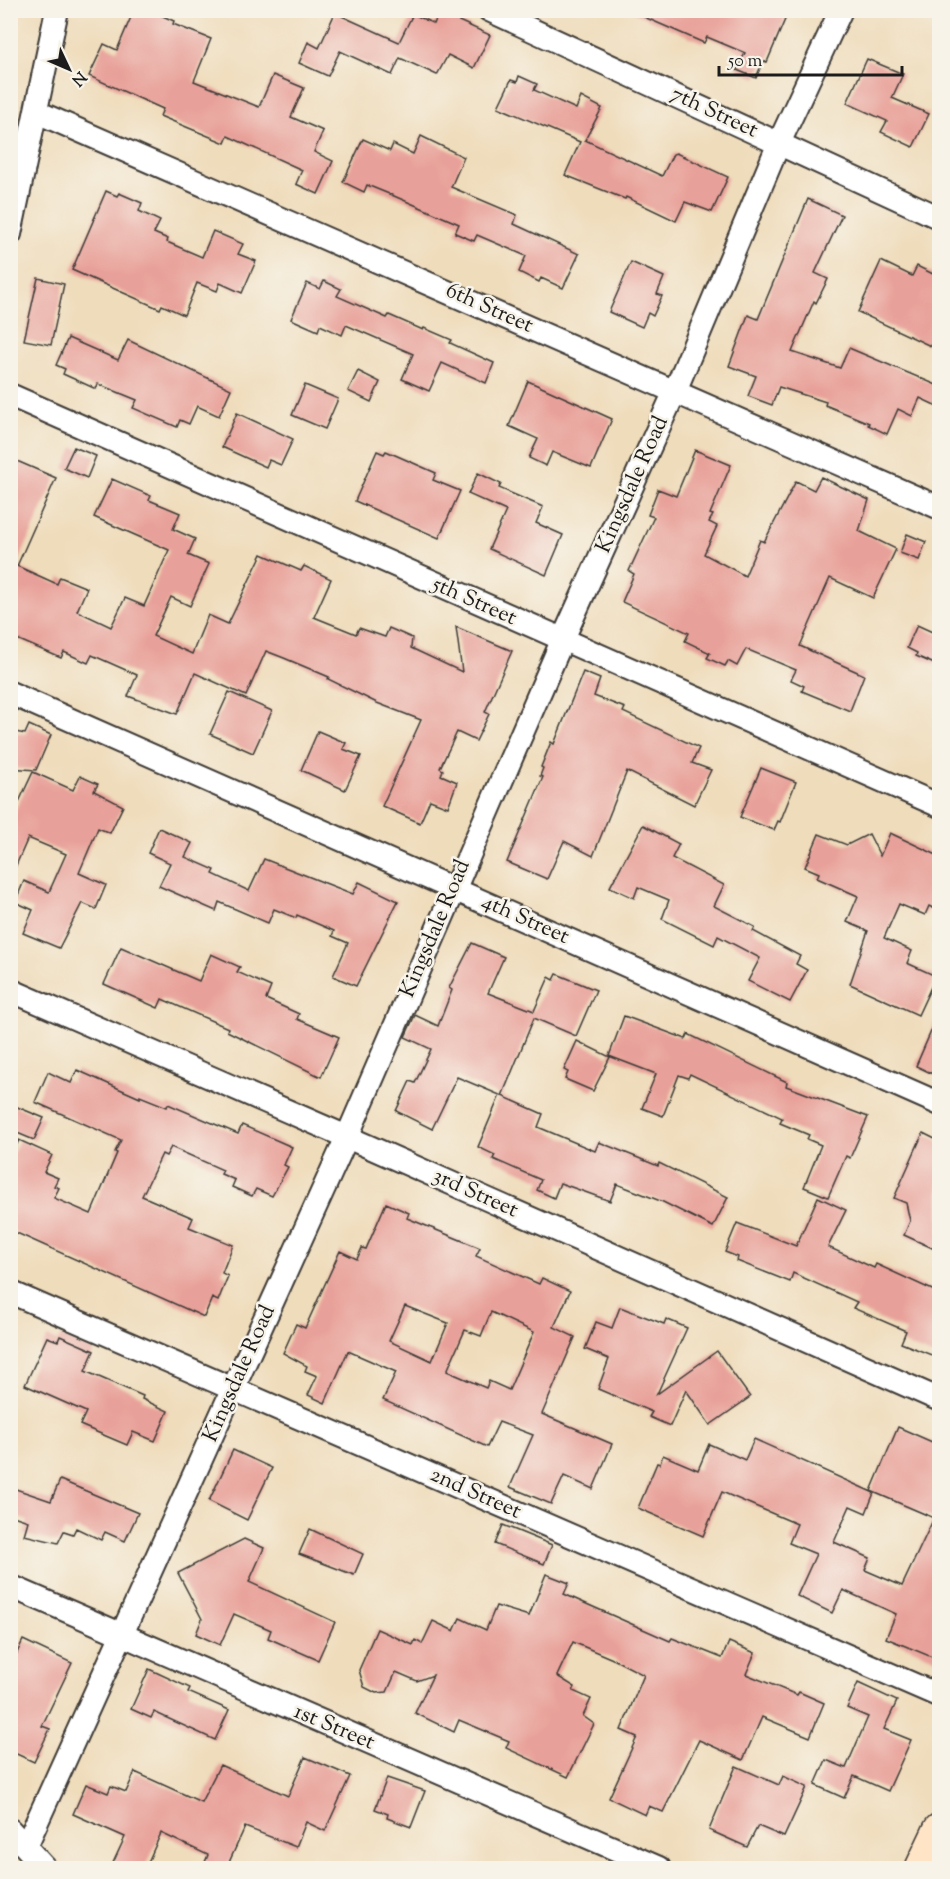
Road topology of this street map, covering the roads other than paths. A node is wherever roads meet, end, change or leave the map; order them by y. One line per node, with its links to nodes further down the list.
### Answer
1 (57, 10): 4 (street)
2 (489, 10): 5 (street, 7th Street)
3 (841, 10): 5 (street, Kingsdale Road)
4 (37, 112): 7 (street); 8 (street, 6th Street)
5 (779, 143): 6 (street, 7th Street); 8 (street, Kingsdale Road)
6 (939, 218)
7 (10, 234)
8 (675, 391): 10 (street, 6th Street); 11 (street, Kingsdale Road)
9 (10, 395): 11 (street, 5th Street)
10 (939, 508)
11 (562, 641): 13 (street, 5th Street); 14 (street, Kingsdale Road)
12 (10, 693): 14 (street, 4th Street)
13 (939, 806)
14 (453, 889): 16 (street, 4th Street); 17 (street, Kingsdale Road)
15 (10, 990): 17 (street, 3rd Street)
16 (939, 1104)
17 (348, 1137): 19 (street, Kingsdale Road); 20 (street, 3rd Street)
18 (10, 1292): 19 (street, 2nd Street)
19 (234, 1388): 22 (street, Kingsdale Road); 23 (street, 2nd Street)
20 (939, 1400)
21 (10, 1586): 22 (street, 1st Street)
22 (121, 1636): 25 (street, Kingsdale Road); 27 (street, 1st Street)
23 (939, 1696)
24 (939, 1830): 28 (main road)
25 (18, 1838): 26 (street)
26 (45, 1869)
27 (659, 1869)
28 (922, 1869)

